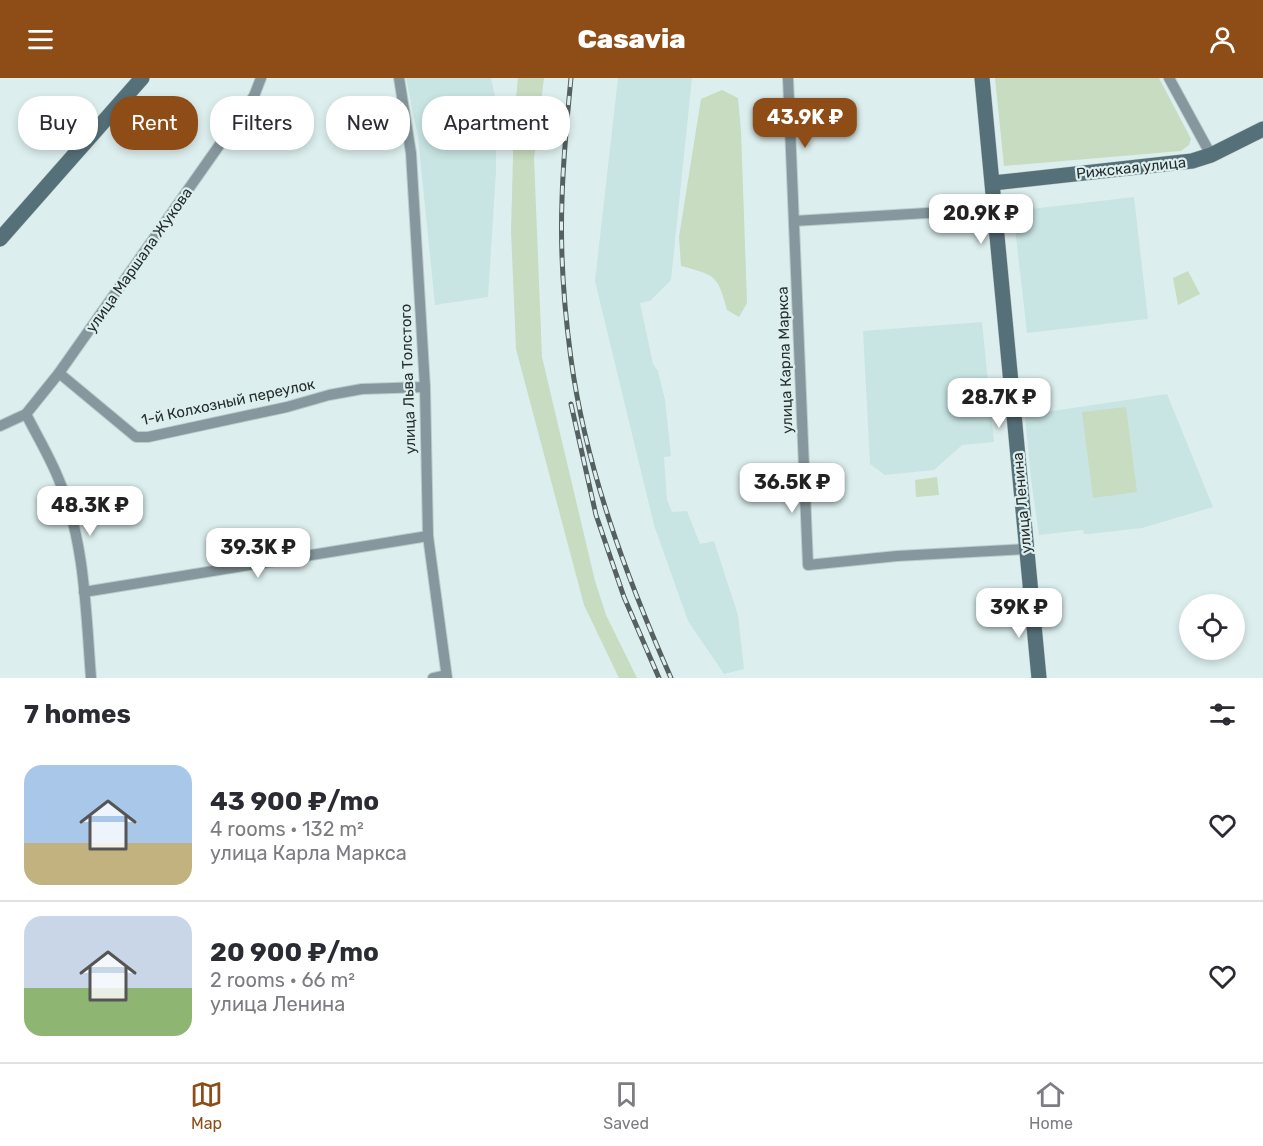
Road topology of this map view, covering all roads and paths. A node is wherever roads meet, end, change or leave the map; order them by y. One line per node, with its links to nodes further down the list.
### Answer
1 (142, 78): 12 (street)
2 (261, 78): 13 (street, улица Маршала Жукова)
3 (399, 78): 14 (street, улица Льва Толстого)
4 (788, 78): 11 (street, улица Карла Маркса)
5 (982, 78): 9 (street, улица Ленина)
6 (1169, 78): 8 (street)
7 (1263, 129): 8 (street, Рижская улица)
8 (1211, 155): 9 (street, Рижская улица)
9 (993, 183): 10 (street, улица Ленина)
10 (994, 209): 11 (street); 18 (street, улица Ленина)
11 (794, 221): 18 (street, улица Карла Маркса)
12 (0, 239)
13 (59, 373): 14 (street, 1-й Колхозный переулок); 15 (street, улица Маршала Жукова)
14 (425, 387): 17 (street, улица Льва Толстого)
15 (26, 414): 16 (street, улица Маршала Жукова); 19 (street)
16 (0, 426)
17 (428, 536): 19 (street); 20 (street, улица Льва Толстого)
18 (1027, 549): 23 (street, улица Ленина)
19 (84, 592): 21 (street)
20 (446, 677): 22 (street)
21 (91, 678)
22 (433, 678)
23 (1039, 678)

